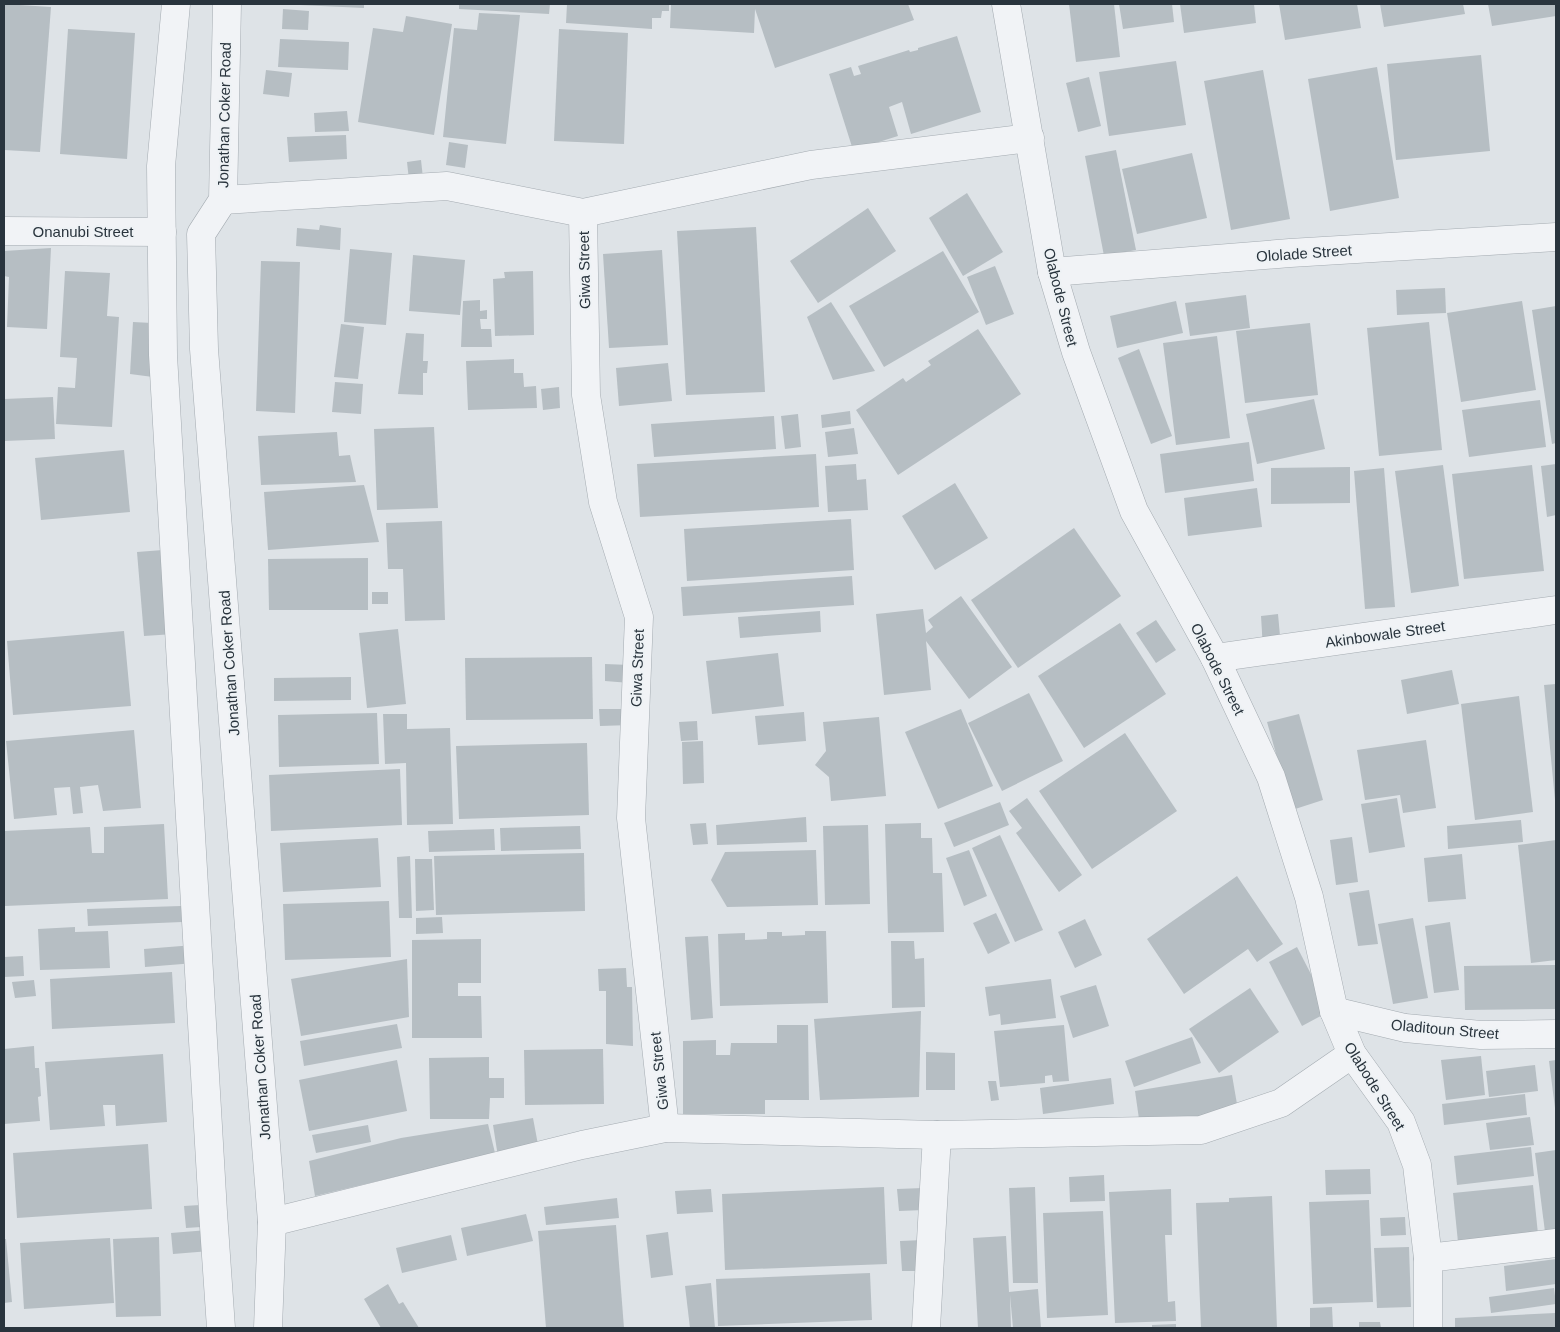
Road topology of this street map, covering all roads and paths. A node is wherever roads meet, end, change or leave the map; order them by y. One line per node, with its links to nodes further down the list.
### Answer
1 (176, 4): 8 (street)
2 (227, 4): 5 (street, Jonathan Coker Road)
3 (1006, 4): 4 (street, Olabode Street)
4 (1030, 138): 6 (street); 10 (street, Olabode Street)
5 (222, 200): 6 (street); 18 (street, Jonathan Coker Road)
6 (582, 213): 16 (street, Giwa Street)
7 (4, 231): 8 (street, Onanubi Street)
8 (162, 232): 21 (street)
9 (1556, 237): 10 (street, Ololade Street)
10 (1052, 272): 12 (street, Olabode Street)
11 (1556, 610): 12 (street, Akinbowale Street)
12 (1215, 658): 13 (street, Olabode Street)
13 (1334, 1011): 14 (street, Oladitoun Street); 15 (street, Olabode Street)
14 (1556, 1034)
15 (1352, 1054): 17 (street); 20 (street, Olabode Street)
16 (665, 1128): 17 (street); 18 (street)
17 (937, 1135): 23 (street)
18 (272, 1222): 22 (street, Jonathan Coker Road)
19 (1556, 1243): 20 (street)
20 (1428, 1258): 24 (street, Olabode Street)
21 (222, 1328)
22 (268, 1328)
23 (926, 1328)
24 (1428, 1328)

